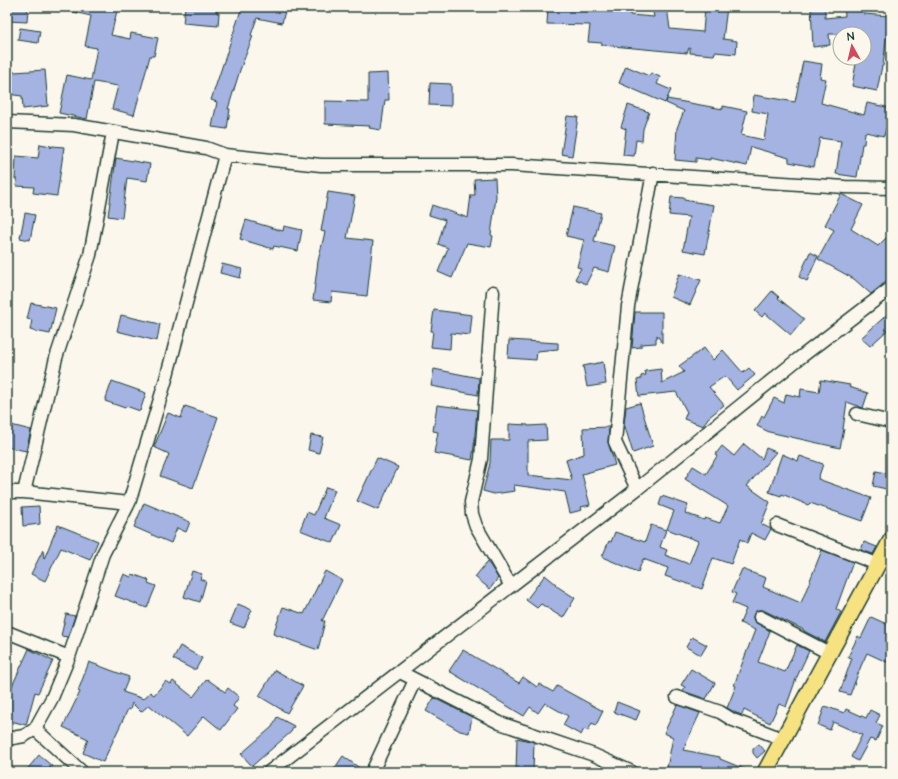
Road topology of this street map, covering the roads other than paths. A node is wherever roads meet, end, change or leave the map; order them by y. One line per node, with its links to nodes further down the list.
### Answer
1 (7, 122): 2 (street)
2 (113, 132): 3 (street); 12 (street)
3 (225, 155): 4 (street); 13 (street)
4 (653, 173): 5 (street); 10 (street)
5 (891, 188)
6 (891, 288): 10 (street)
7 (493, 292): 17 (street)
8 (857, 414): 9 (street)
9 (891, 422)
10 (637, 489): 17 (street)
11 (7, 492): 12 (street)
12 (24, 492): 13 (street)
13 (129, 503): 21 (street)
14 (777, 525): 16 (street)
15 (891, 540): 16 (main road)
16 (878, 564): 20 (main road)
17 (511, 586): 22 (street)
18 (760, 617): 20 (street)
19 (7, 632): 21 (street)
20 (830, 653): 27 (main road)
21 (69, 657): 25 (street)
22 (400, 672): 23 (street); 29 (street)
23 (415, 680): 30 (street); 31 (street)
24 (677, 697): 27 (street)
25 (35, 729): 26 (street); 28 (street)
26 (7, 739)
27 (783, 739): 32 (main road)
28 (82, 772)
29 (269, 772)
30 (372, 772)
31 (632, 772)
32 (765, 772)

